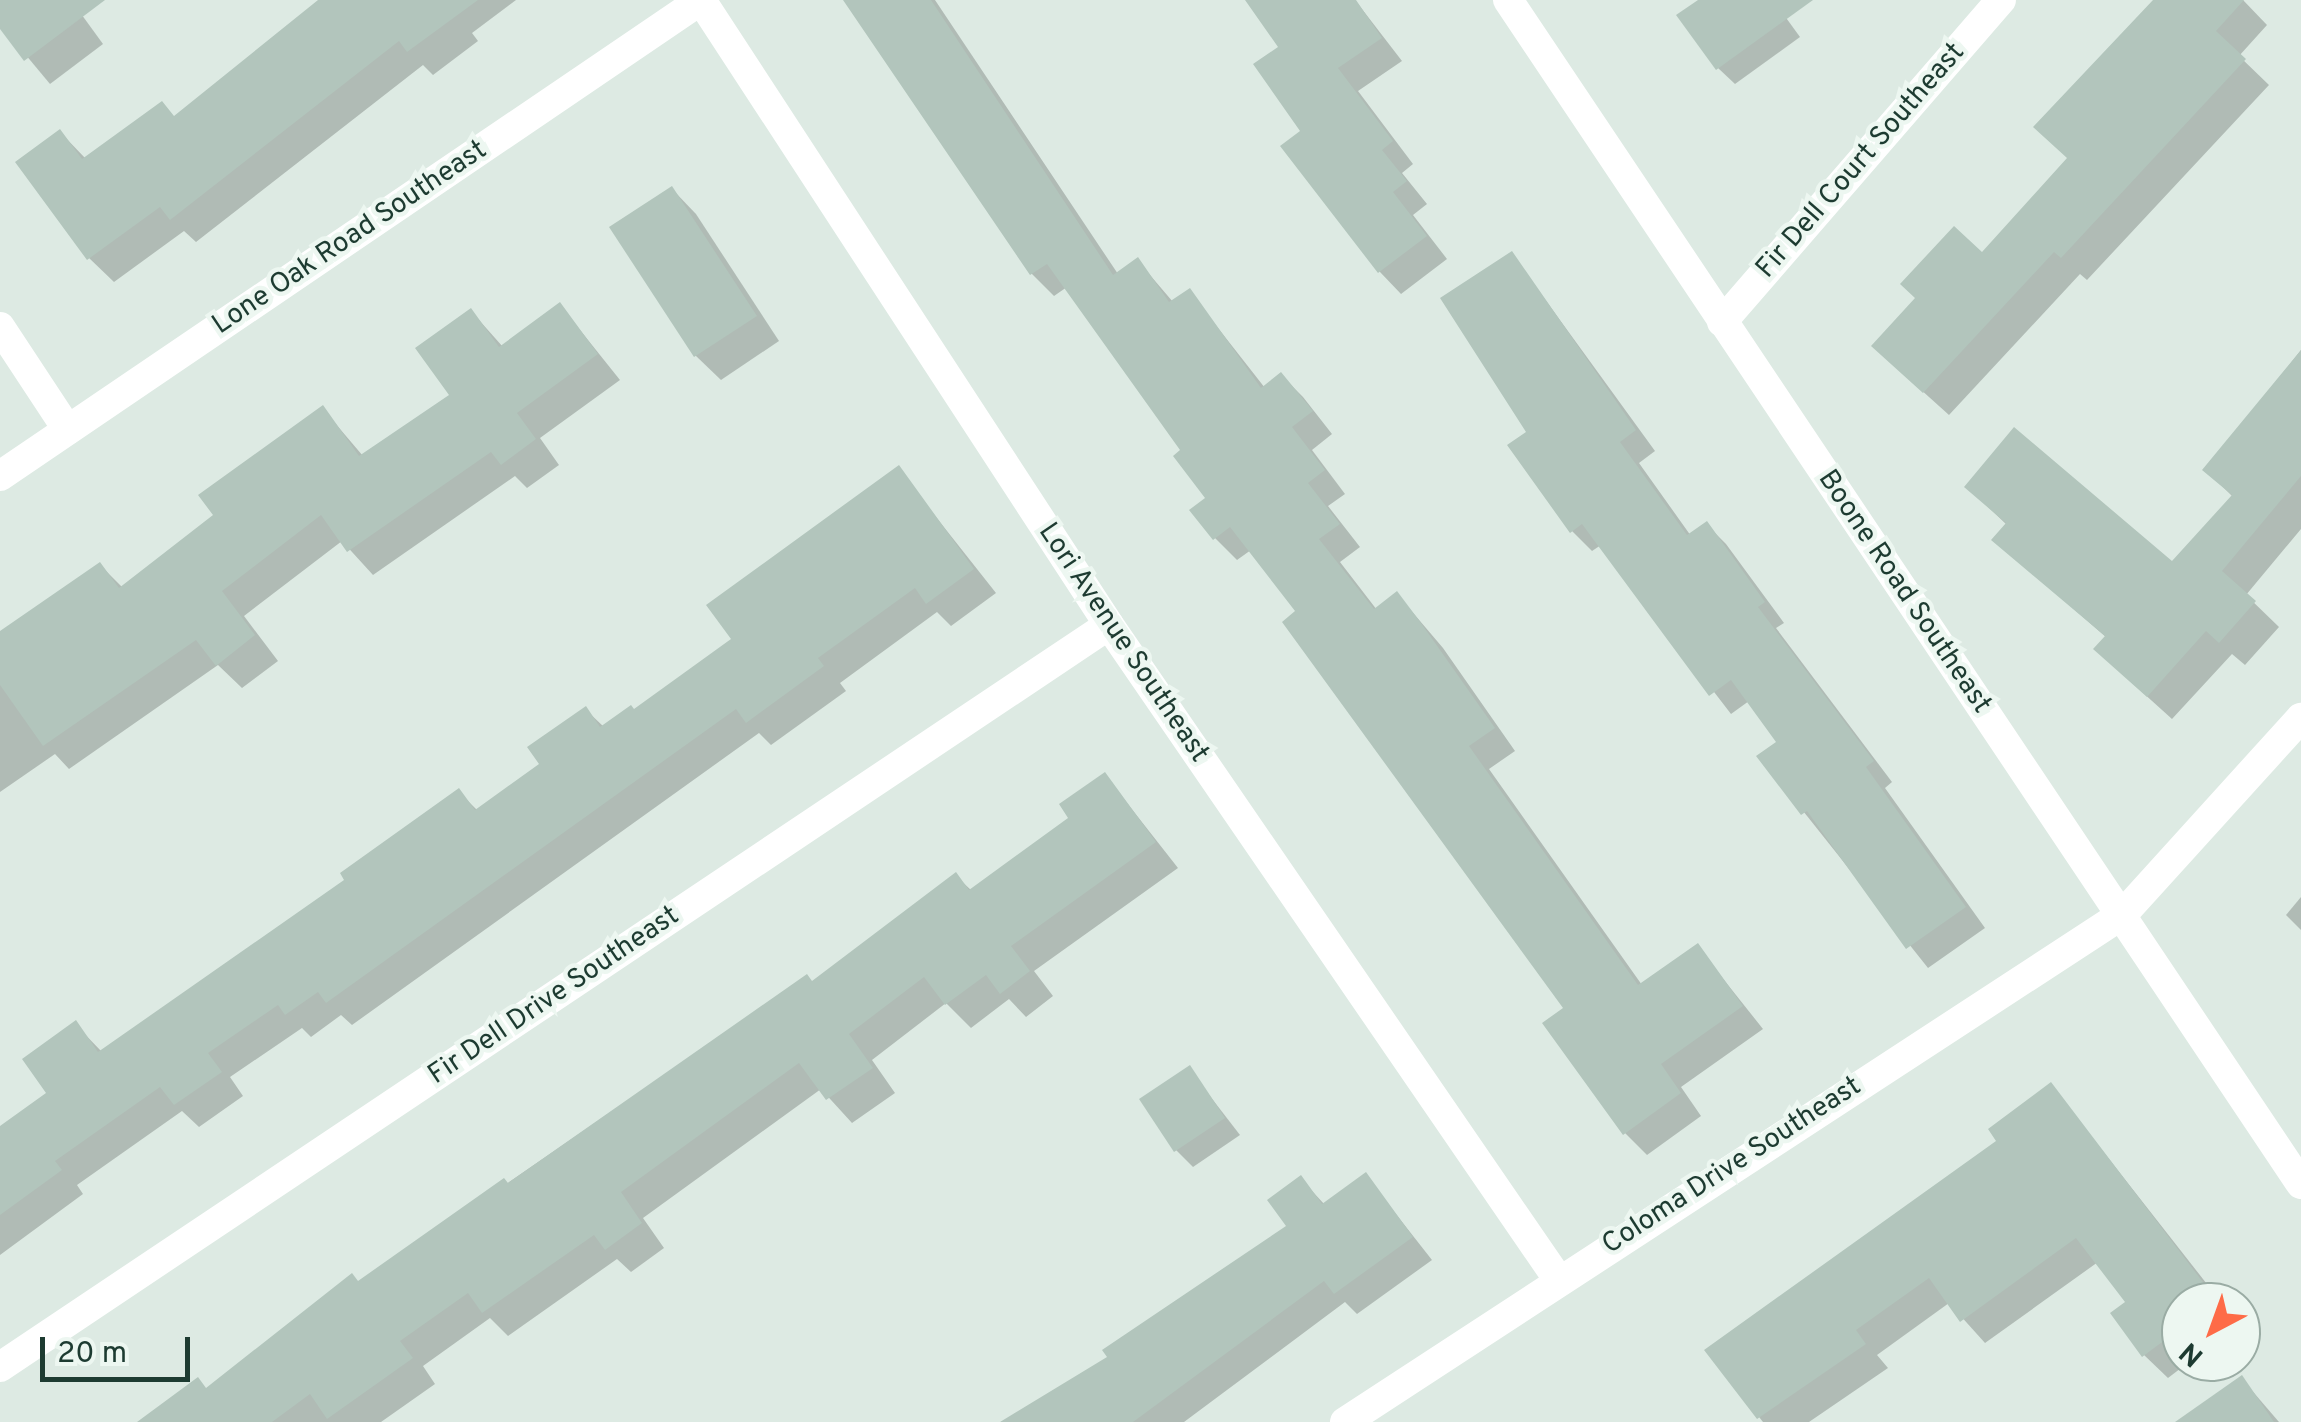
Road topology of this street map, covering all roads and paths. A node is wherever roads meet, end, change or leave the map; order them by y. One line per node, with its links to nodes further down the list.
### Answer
1 (700, 0): 6 (street, Lone Oak Road Southeast); 8 (street, Lori Avenue Southeast)
2 (1508, 0): 4 (street, Boone Road Southeast)
3 (2001, 0): 4 (street, Fir Dell Court Southeast)
4 (1722, 322): 10 (street, Boone Road Southeast)
5 (0, 327): 6 (street)
6 (68, 430): 7 (street, Lone Oak Road Southeast)
7 (0, 476)
8 (1109, 625): 12 (street, Lori Avenue Southeast); 13 (street, Fir Dell Drive Southeast)
9 (2301, 718): 10 (street, Coloma Drive Southeast)
10 (2122, 914): 11 (street, Boone Road Southeast); 12 (street, Coloma Drive Southeast)
11 (2301, 1184)
12 (1558, 1279): 14 (street, Coloma Drive Southeast)
13 (0, 1367)
14 (1345, 1422)

